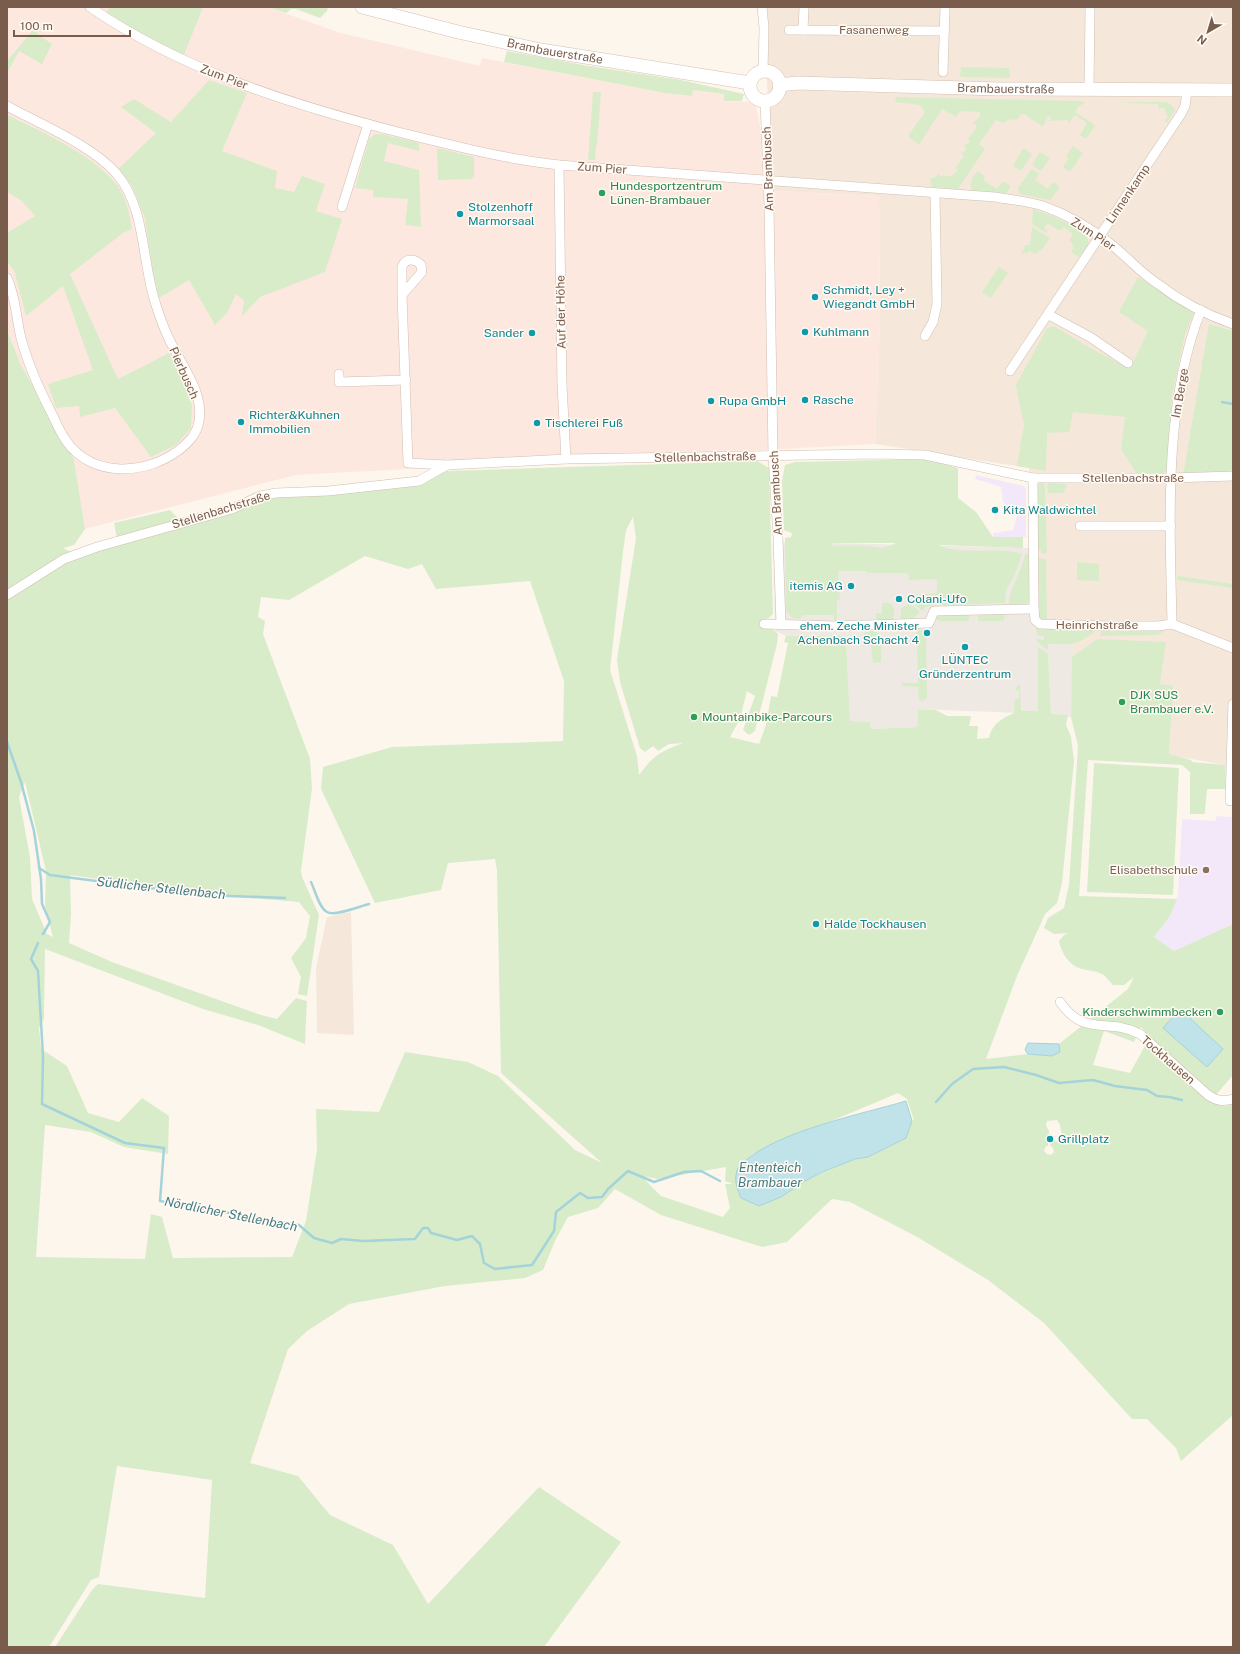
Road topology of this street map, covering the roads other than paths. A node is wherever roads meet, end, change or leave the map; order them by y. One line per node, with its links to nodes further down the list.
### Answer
1 (90, 7): 19 (street, Zum Pier)
2 (362, 7): 12 (main road, Brambauerstraße)
3 (762, 7): 10 (street)
4 (944, 7): 9 (street)
5 (1090, 7): 14 (street)
6 (804, 8): 8 (street)
7 (789, 30): 8 (street, Fasanenweg)
8 (803, 30): 9 (street, Fasanenweg)
9 (944, 31): 11 (street)
10 (763, 72): 12 (main road); 13 (main road)
11 (944, 72)
12 (750, 83): 17 (main road)
13 (779, 85): 14 (main road, Brambauerstraße); 17 (main road)
14 (1089, 90): 16 (main road, Brambauerstraße)
15 (1233, 90): 16 (main road, Brambauerstraße)
16 (1187, 91): 24 (street, Linnenkamp)
17 (765, 101): 21 (street, Am Brambusch)
18 (7, 106): 25 (street, Pierbusch)
19 (368, 124): 20 (street, Zum Pier); 23 (street)
20 (559, 165): 21 (street, Zum Pier); 36 (street, Auf der Höhe)
21 (768, 181): 22 (street, Zum Pier); 35 (street, Am Brambusch)
22 (935, 194): 24 (street, Zum Pier); 30 (street)
23 (342, 207)
24 (1100, 236): 27 (street, Zum Pier); 28 (street, Linnenkamp)
25 (7, 278)
26 (402, 295): 34 (street, Stellenbachstraße)
27 (1201, 310): 29 (street, Zum Pier); 40 (street, Im Berge)
28 (1049, 315): 31 (street); 32 (street, Linnenkamp)
29 (1233, 324)
30 (925, 336)
31 (1128, 363)
32 (1010, 371)
33 (339, 374): 34 (street)
34 (406, 380): 37 (street, Stellenbachstraße)
35 (773, 455): 36 (street, Stellenbachstraße); 39 (street, Stellenbachstraße); 46 (street, Am Brambusch)
36 (566, 459): 37 (street, Stellenbachstraße)
37 (447, 465): 43 (street, Stellenbachstraße)
38 (1233, 476): 40 (street, Stellenbachstraße)
39 (1033, 478): 40 (street, Stellenbachstraße); 44 (street)
40 (1171, 478): 42 (street)
41 (1080, 526): 42 (street)
42 (1171, 526): 47 (street)
43 (7, 595)
44 (1034, 609): 46 (street); 47 (street, Heinrichstraße)
45 (764, 624): 46 (street)
46 (781, 624)
47 (1172, 624): 48 (street, Heinrichstraße)
48 (1233, 648)
49 (1233, 704): 50 (street)
50 (1232, 738): 51 (street)
51 (1230, 802)
52 (1060, 1002): 53 (street, Tockhausen)
53 (1233, 1099)

